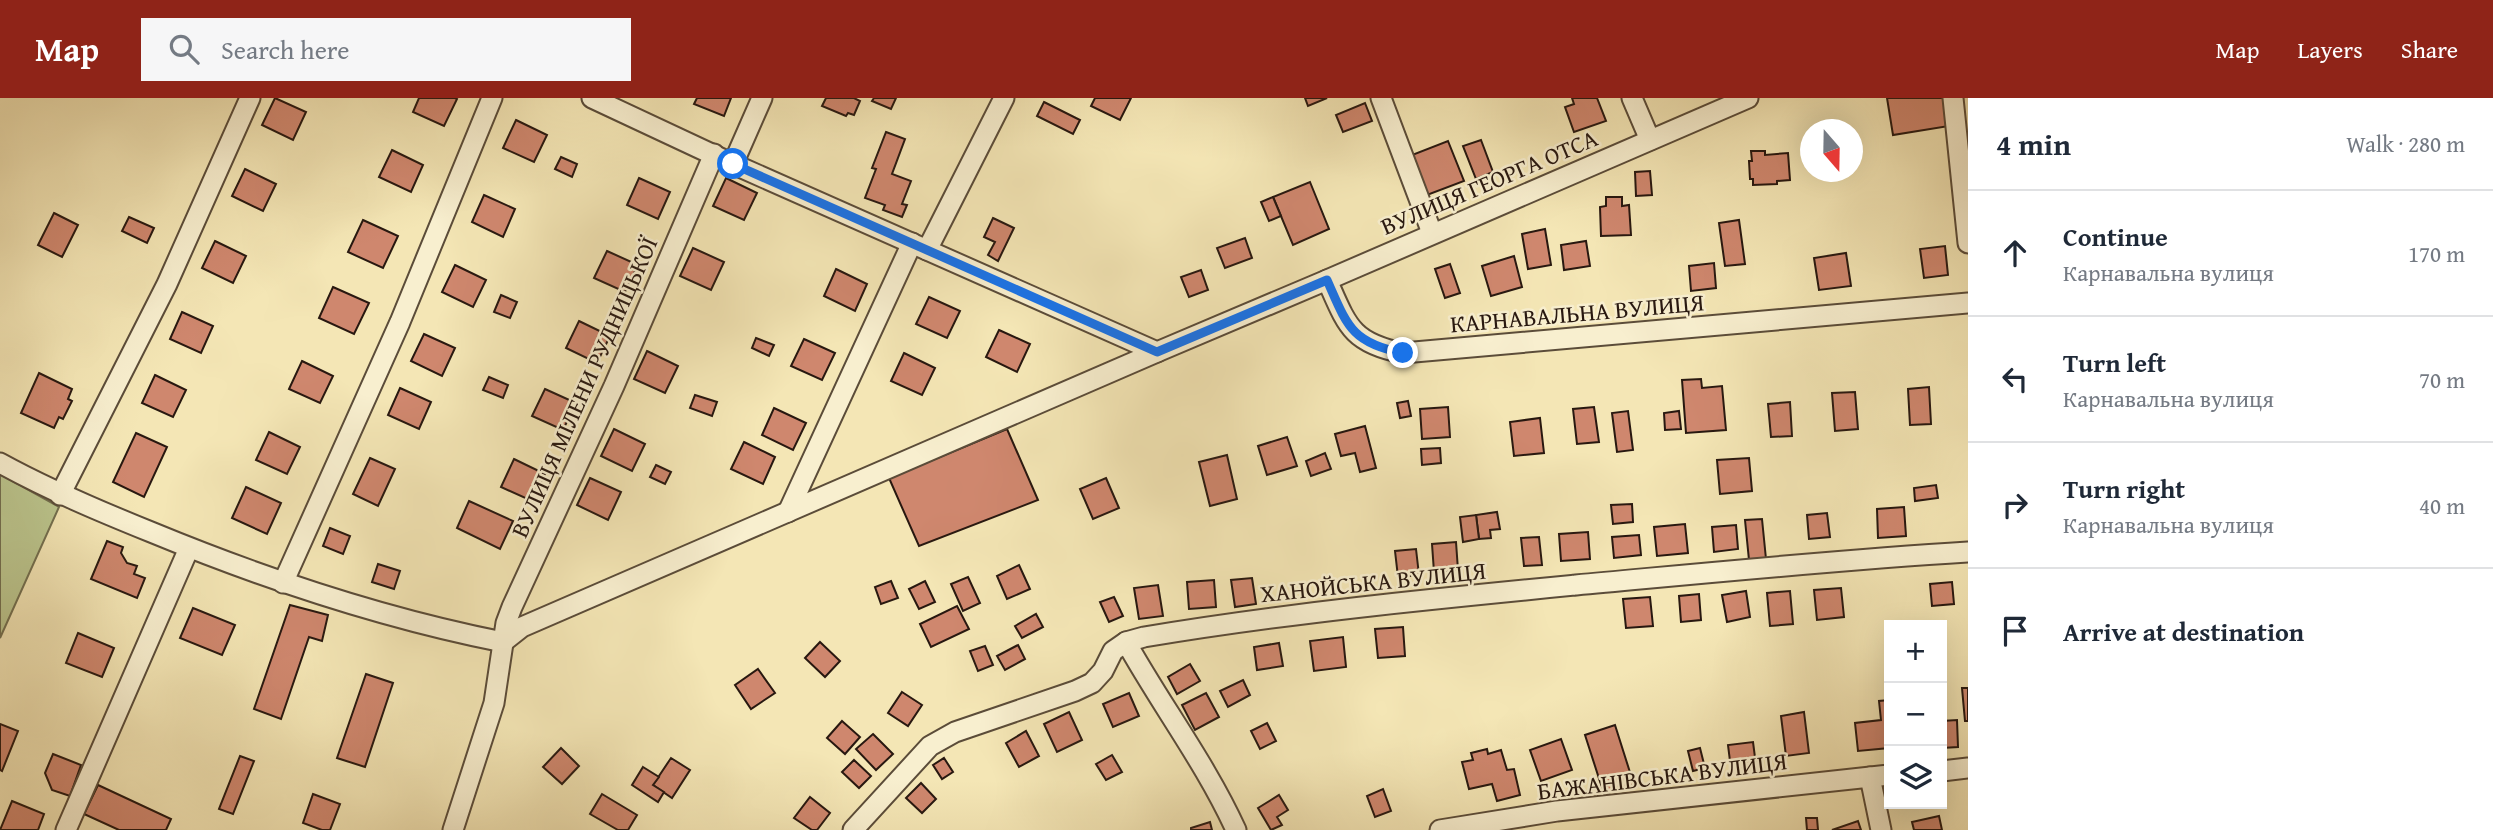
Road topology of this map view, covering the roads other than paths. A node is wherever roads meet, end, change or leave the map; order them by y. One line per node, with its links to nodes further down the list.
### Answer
1 (250, 98): 20 (street)
2 (492, 98): 24 (street)
3 (592, 98): 11 (street)
4 (762, 98): 12 (street)
5 (1004, 98): 15 (street)
6 (1381, 98): 13 (street)
7 (1632, 98): 10 (street)
8 (1748, 98): 10 (street, ВУЛИЦЯ ГЕОРГА ОТСА)
9 (1953, 98): 14 (street)
10 (1650, 140): 13 (street, ВУЛИЦЯ ГЕОРГА ОТСА)
11 (714, 154): 12 (street); 25 (street, ВУЛИЦЯ МІЛЕНИ РУДНИЦЬКОЇ)
12 (733, 164): 15 (street)
13 (1432, 233): 16 (street, ВУЛИЦЯ ГЕОРГА ОТСА)
14 (1968, 243)
15 (919, 247): 18 (street); 21 (street)
16 (1327, 280): 17 (street, КАРНАВАЛЬНА ВУЛИЦЯ); 18 (street)
17 (1968, 303)
18 (1157, 352): 21 (street)
19 (0, 464): 20 (street)
20 (60, 495): 22 (street)
21 (788, 512): 25 (street)
22 (189, 548): 24 (street); 30 (street)
23 (1968, 552): 26 (street, ХАНОЙСЬКА ВУЛИЦЯ)
24 (283, 583): 25 (street)
25 (503, 642): 31 (street)
26 (1126, 642): 32 (street); 33 (street)
27 (1968, 768): 28 (street)
28 (1947, 770)
29 (1880, 776): 34 (street, БАЖАНІВСЬКА ВУЛИЦЯ); 35 (street)
30 (66, 830)
31 (453, 830)
32 (853, 830)
33 (1236, 830)
34 (1440, 830)
35 (1881, 830)

